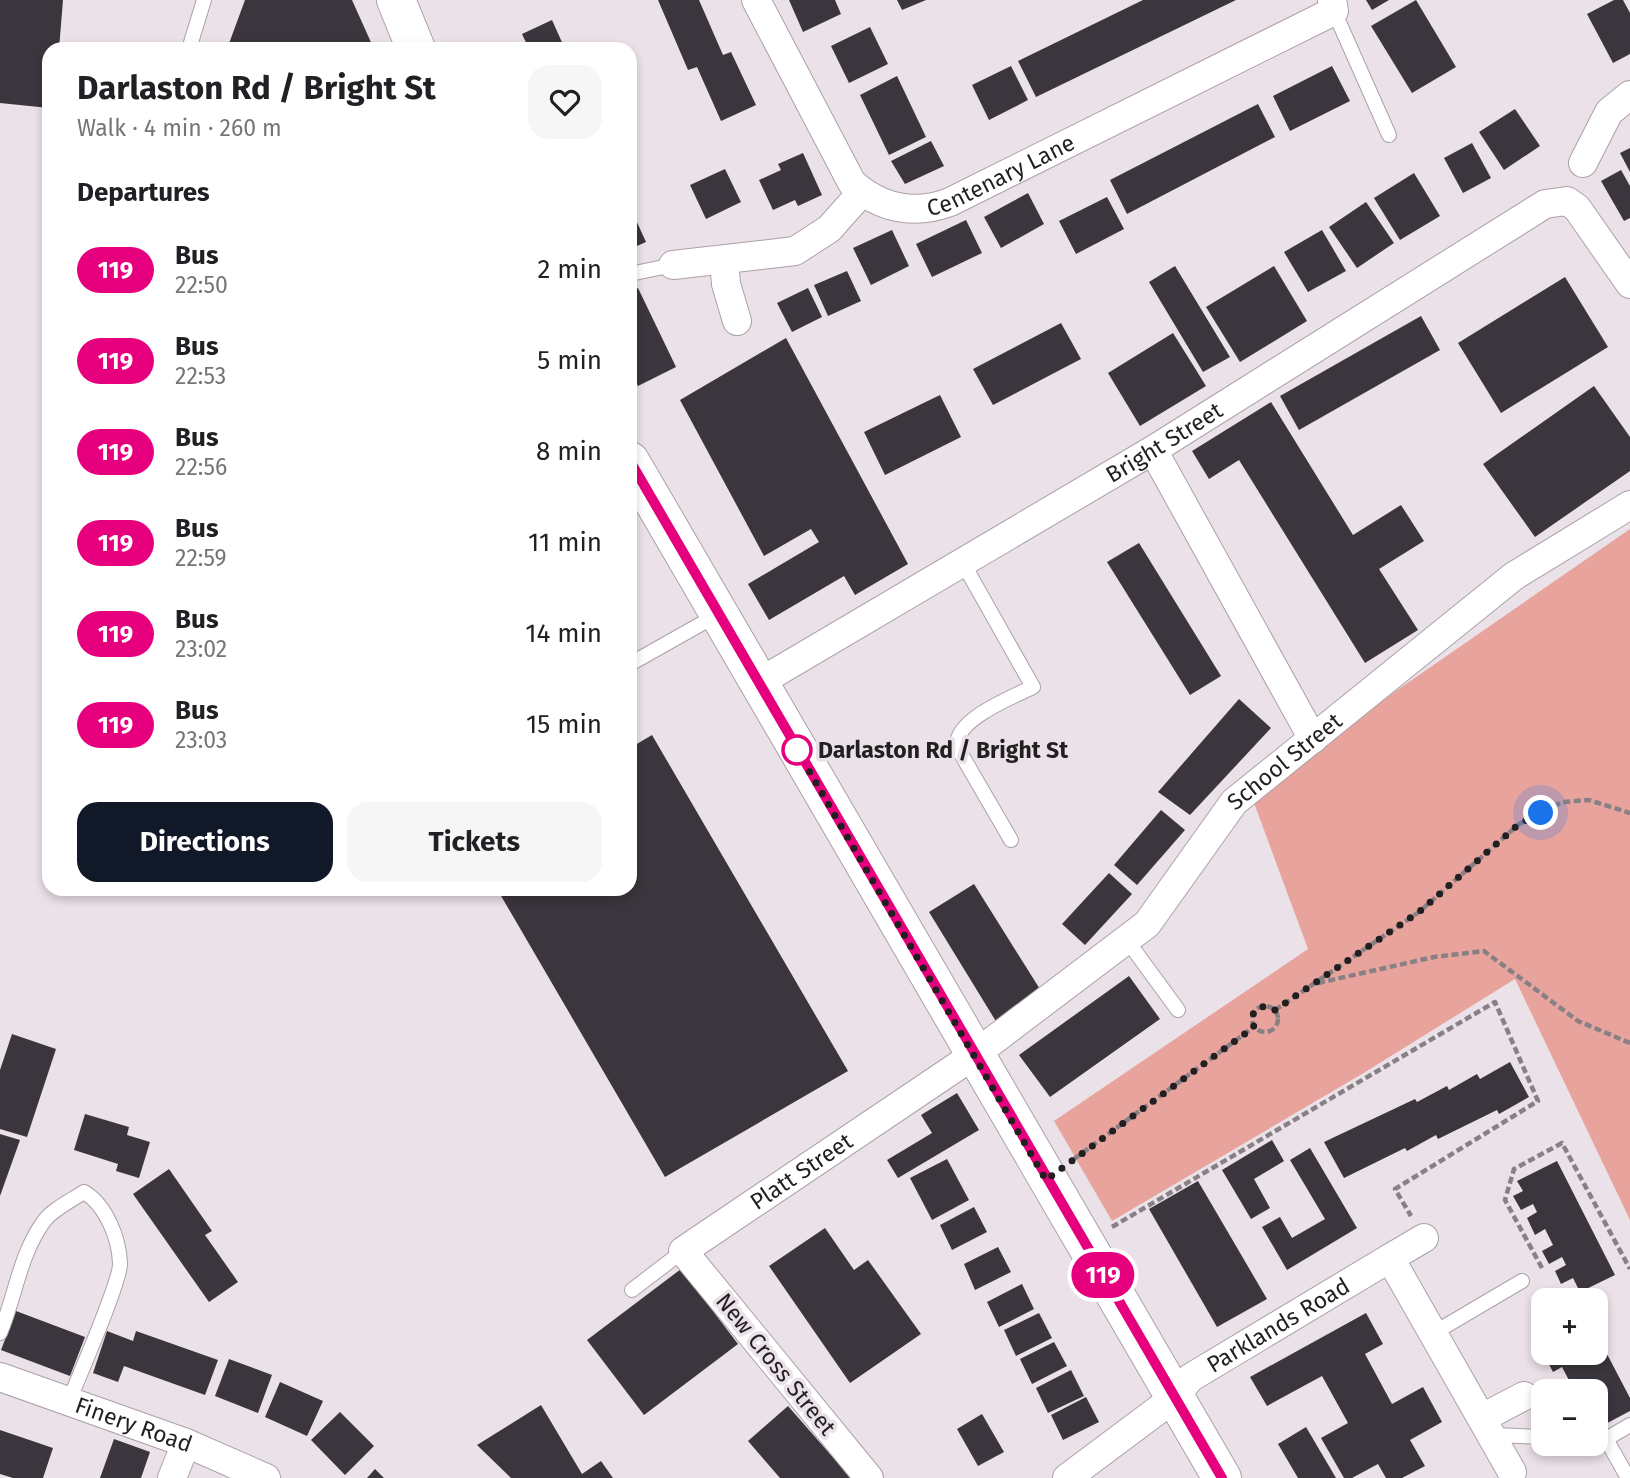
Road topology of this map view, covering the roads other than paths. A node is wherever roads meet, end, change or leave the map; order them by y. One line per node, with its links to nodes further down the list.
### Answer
1 (204, 0): 5 (lane)
2 (396, 0): 6 (main road)
3 (756, 0): 10 (street, Centenary Lane)
4 (1333, 5): 8 (lane, Centenary Lane); 10 (street, Centenary Lane)
5 (191, 42)
6 (413, 42)
7 (1630, 95): 9 (street)
8 (1389, 135)
9 (1583, 163)
10 (863, 192): 11 (street)
11 (724, 261): 12 (street); 15 (street)
12 (673, 265): 13 (lane)
13 (637, 273)
14 (1630, 284): 16 (street, Bright Street)
15 (737, 321)
16 (1153, 450): 19 (street, Bright Street); 23 (street)
17 (637, 473): 20 (main road)
18 (1630, 505): 23 (street, School Street)
19 (963, 563): 22 (street, Bright Street); 24 (lane)
20 (718, 614): 21 (lane); 22 (main road)
21 (637, 660)
22 (758, 683): 27 (main road)
23 (1313, 739): 25 (street, School Street)
24 (1011, 840)
25 (1126, 939): 26 (lane); 27 (street, School Street)
26 (1178, 1010)
27 (974, 1055): 29 (street, Platt Street); 37 (main road)
28 (1424, 1238): 30 (street, Parklands Road)
29 (683, 1251): 32 (lane, Platt Street); 48 (street, New Cross Street)
30 (1390, 1258): 34 (street); 37 (street, Parklands Road)
31 (1522, 1281): 34 (lane)
32 (632, 1290)
33 (0, 1333): 38 (lane)
34 (1432, 1334): 40 (street)
35 (0, 1377): 38 (street, Finery Road)
36 (1524, 1396): 40 (street)
37 (1174, 1398): 49 (street, Parklands Road); 50 (main road)
38 (69, 1401): 43 (street, Finery Road)
39 (1630, 1425): 42 (lane)
40 (1487, 1427): 41 (lane); 45 (street)
41 (1531, 1435)
42 (1608, 1436)
43 (186, 1443): 46 (street); 47 (street, Finery Road)
44 (1608, 1449): 51 (lane)
45 (1512, 1472)
46 (172, 1478)
47 (267, 1478)
48 (869, 1478)
49 (1067, 1478)
50 (1222, 1478)
51 (1628, 1478)

